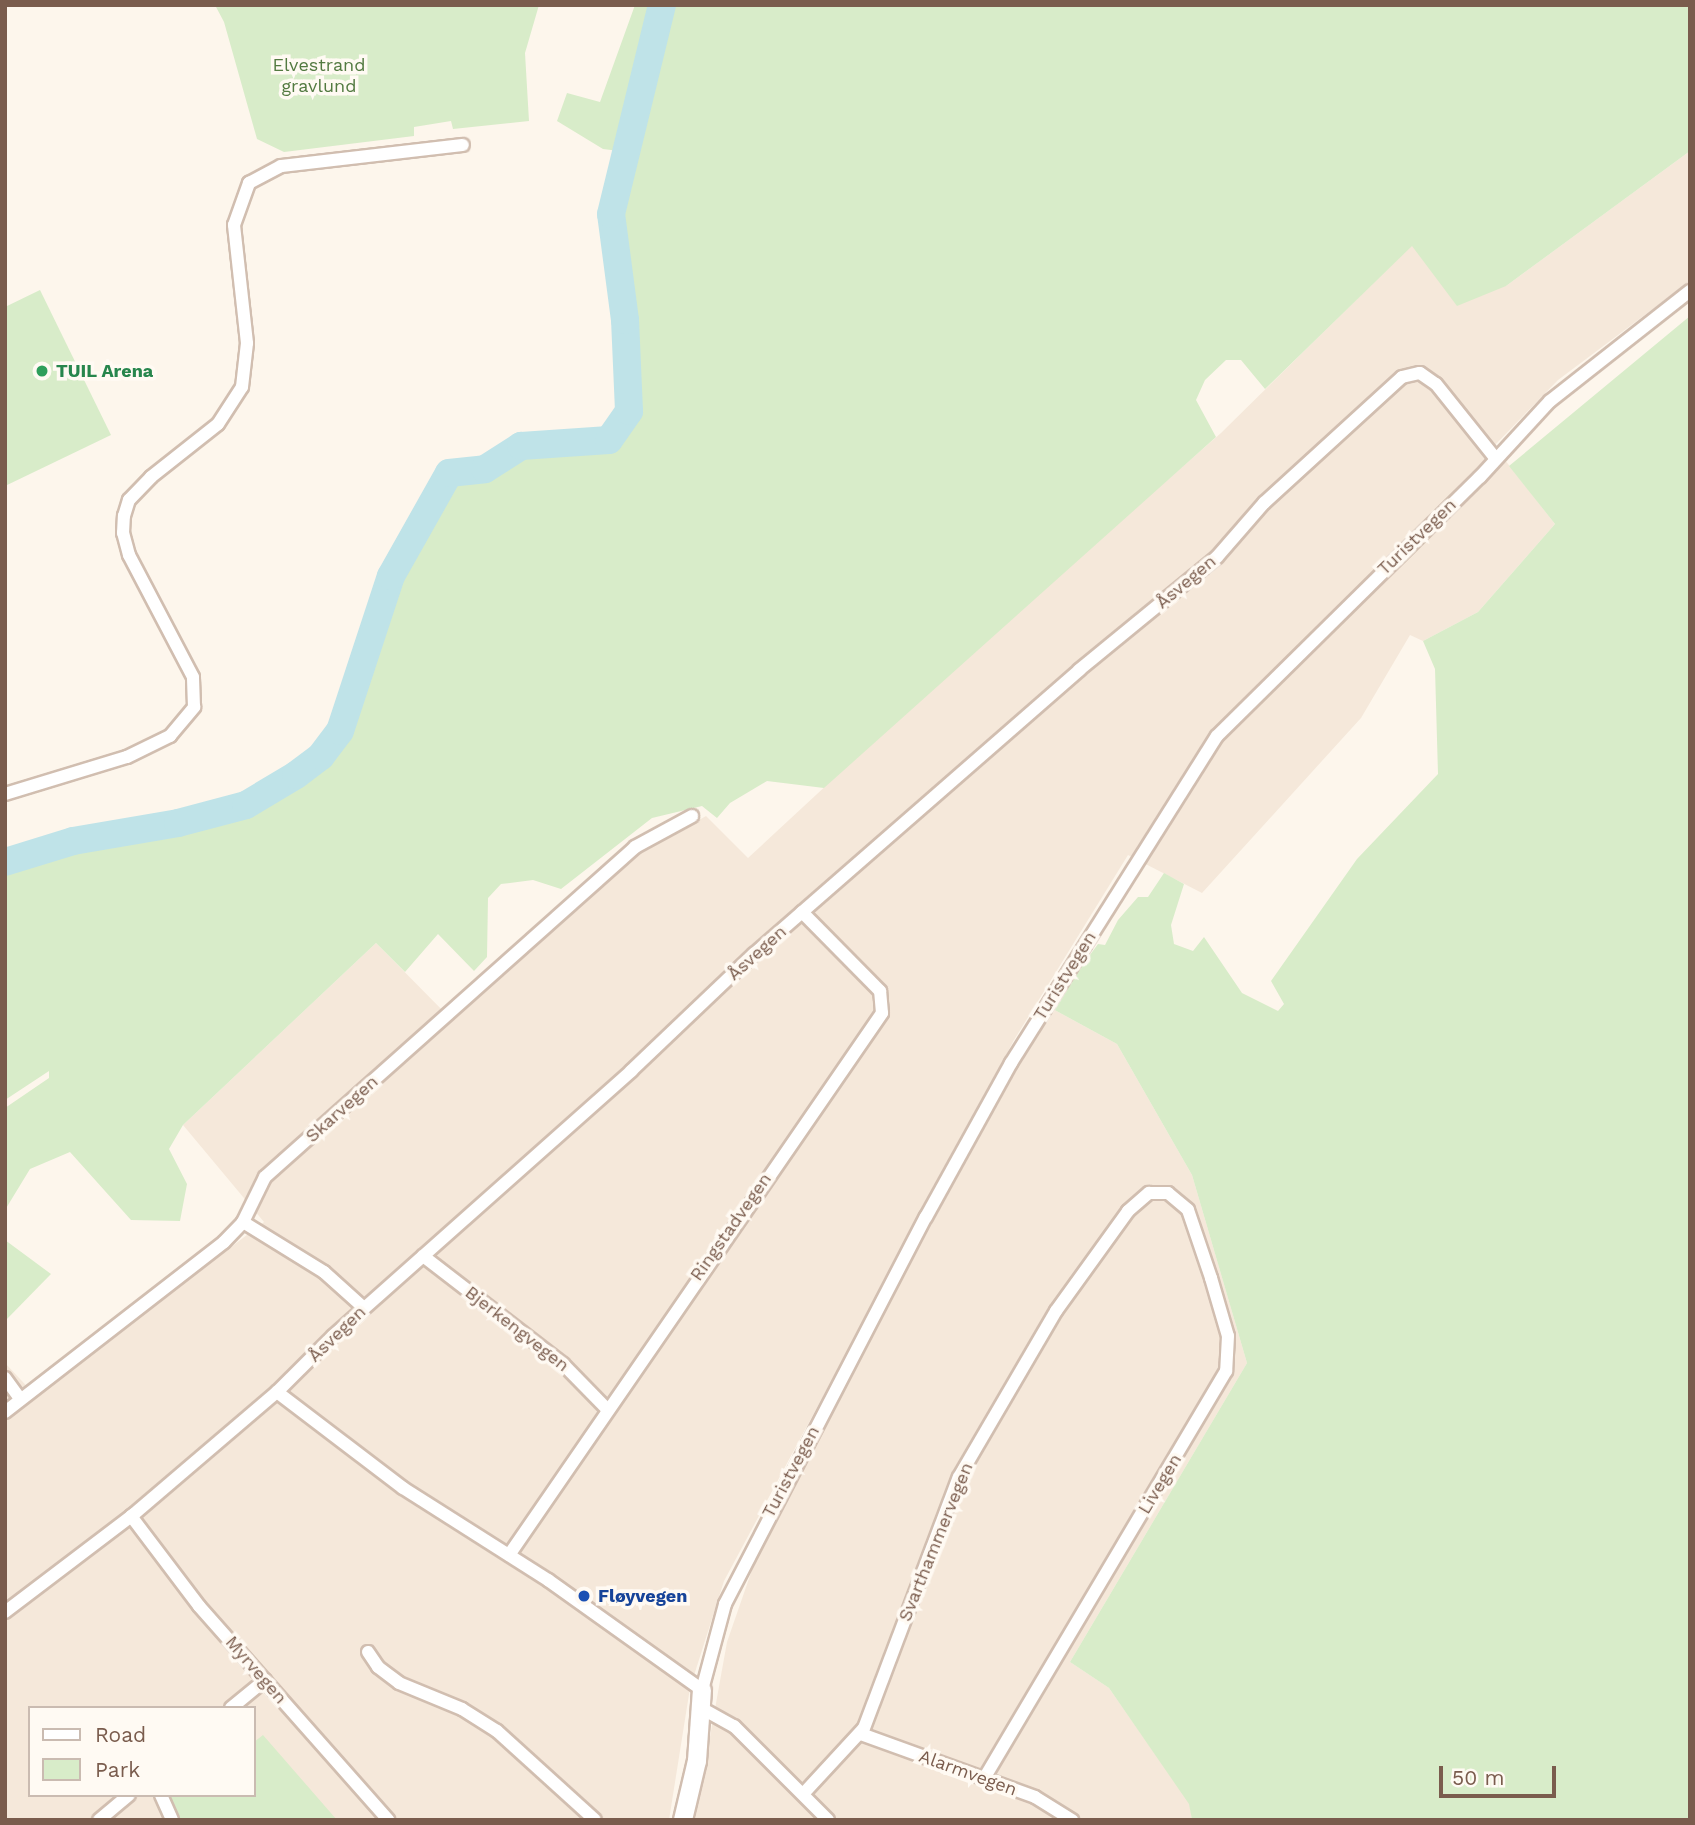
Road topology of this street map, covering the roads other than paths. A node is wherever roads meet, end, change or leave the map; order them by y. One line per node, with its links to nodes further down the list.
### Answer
1 (463, 145): 4 (street)
2 (1690, 291): 3 (street, Turistvegen)
3 (1496, 459): 6 (street, Åsvegen); 21 (street, Turistvegen)
4 (5, 794)
5 (692, 816): 8 (street, Skarvegen)
6 (802, 912): 9 (street, Åsvegen); 14 (street, Ringstadvegen)
7 (1152, 1193): 23 (street, Svarthammervegen); 24 (street, Livegen)
8 (243, 1222): 10 (street); 13 (street, Skarvegen)
9 (423, 1256): 10 (street, Åsvegen); 14 (street, Bjerkengvegen)
10 (364, 1308): 12 (street, Åsvegen)
11 (5, 1378): 13 (street)
12 (277, 1392): 16 (street, Åsvegen); 17 (street)
13 (20, 1399): 15 (street, Skarvegen)
14 (606, 1408): 17 (street, Ringstadvegen)
15 (5, 1412)
16 (131, 1516): 18 (street, Åsvegen); 20 (street, Myrvegen)
17 (509, 1555): 21 (street)
18 (5, 1612)
19 (368, 1652): 31 (street)
20 (265, 1680): 22 (street); 30 (street, Myrvegen)
21 (702, 1699): 25 (street); 32 (street, Turistvegen)
22 (233, 1706)
23 (861, 1734): 24 (street, Alarmvegen); 25 (street, Svarthammervegen)
24 (984, 1779): 34 (street, Alarmvegen)
25 (804, 1793): 33 (street)
26 (127, 1797): 28 (street)
27 (162, 1797): 29 (street)
28 (99, 1820)
29 (172, 1820)
30 (388, 1820)
31 (595, 1820)
32 (683, 1820)
33 (828, 1820)
34 (1072, 1820)

